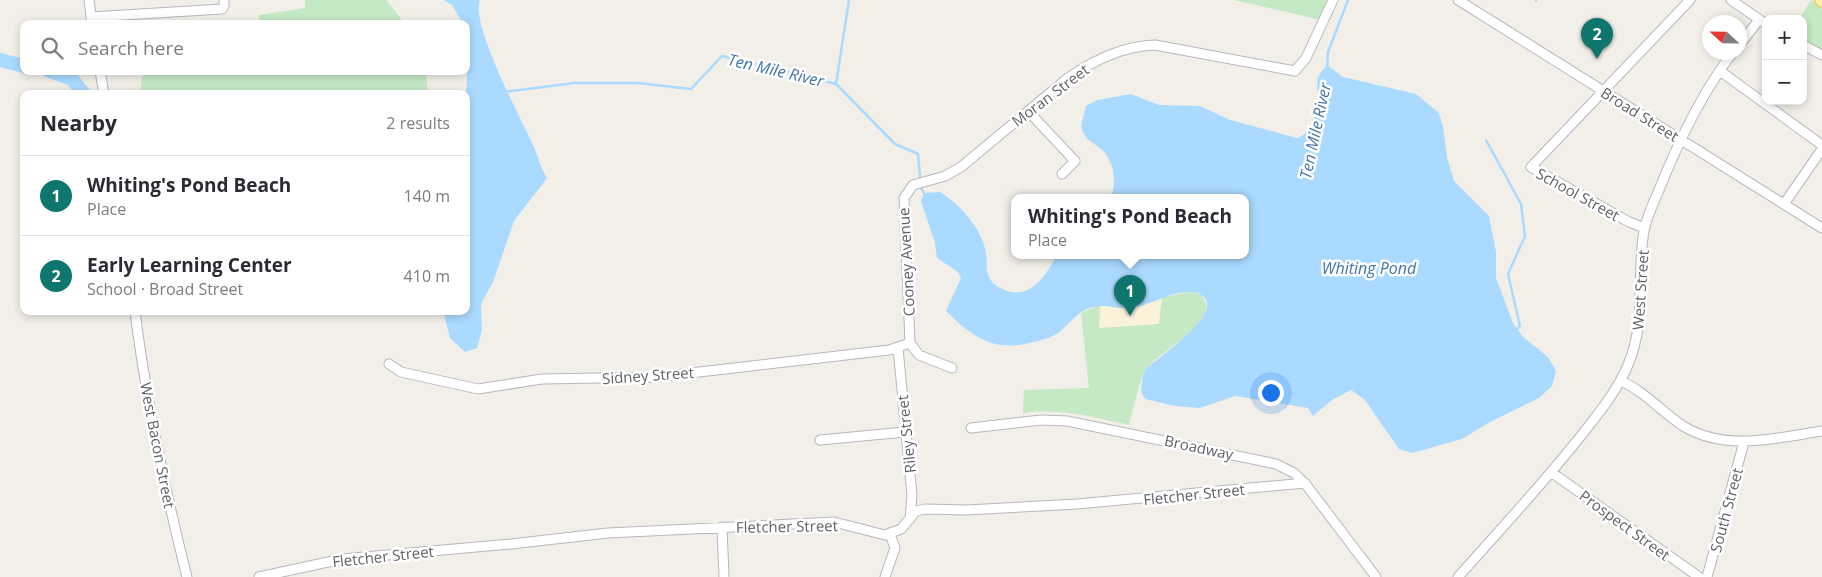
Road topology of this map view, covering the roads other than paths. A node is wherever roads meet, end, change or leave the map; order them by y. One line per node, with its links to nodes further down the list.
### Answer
1 (89, 0): 7 (street)
2 (224, 0): 7 (street)
3 (1333, 0): 17 (street, Moran Street)
4 (1458, 0): 16 (street, Broad Street)
5 (1690, 0): 16 (street, School Street)
6 (1731, 0): 8 (street)
7 (92, 20)
8 (1762, 22): 9 (street)
9 (1747, 37)
10 (1807, 47): 11 (street)
11 (1822, 55)
12 (1728, 60): 13 (street, West Street)
13 (1720, 71): 18 (street, West Street); 19 (street)
14 (101, 75): 15 (street)
15 (103, 90)
16 (1602, 90): 18 (street, Broad Street); 24 (street, School Street)
17 (1028, 111): 21 (street, Moran Street); 22 (street)
18 (1680, 139): 23 (street, Broad Street); 24 (street, West Street)
19 (1822, 145)
20 (1822, 149): 23 (street)
21 (961, 166): 27 (street, Cooney Avenue)
22 (1062, 174)
23 (1784, 204): 25 (street, Broad Street)
24 (1645, 228): 31 (street, West Street)
25 (1822, 228)
26 (135, 315): 42 (street, West Bacon Street)
27 (910, 344): 28 (street, Sidney Street); 30 (street)
28 (898, 348): 29 (street, Sidney Street); 34 (street, Riley Street)
29 (389, 364)
30 (952, 368)
31 (1621, 381): 36 (street); 37 (street, West Street)
32 (971, 428): 38 (street, Broadway)
33 (1822, 431): 36 (street)
34 (905, 432): 35 (street); 39 (street, Riley Street)
35 (820, 440)
36 (1744, 442): 49 (street, South Street)
37 (1551, 472): 47 (street, West Street); 48 (street, Prospect Street)
38 (1305, 484): 39 (street, Fletcher Street); 46 (street, Broadway)
39 (910, 519): 41 (street, Fletcher Street)
40 (722, 527): 41 (street, Fletcher Street); 43 (street, Fletcher Street); 44 (street)
41 (890, 534): 45 (street)
42 (187, 577)
43 (259, 577)
44 (724, 577)
45 (886, 577)
46 (1376, 577)
47 (1458, 577)
48 (1700, 577)
49 (1707, 577)

